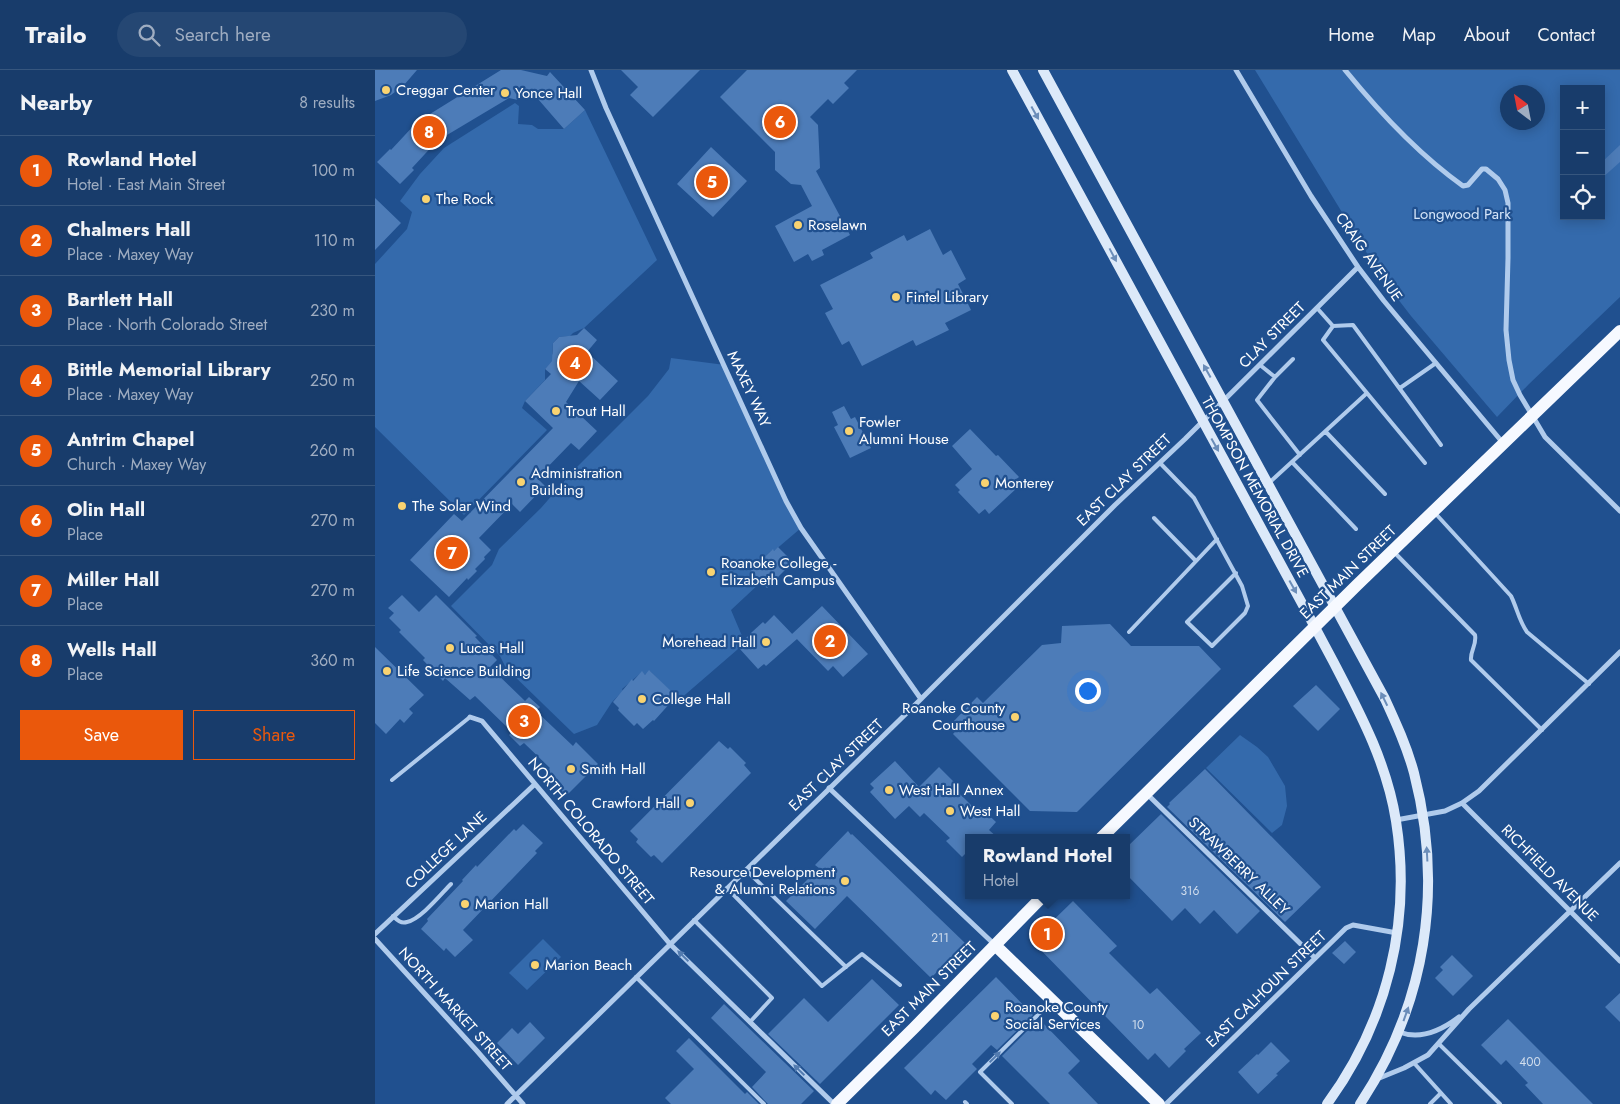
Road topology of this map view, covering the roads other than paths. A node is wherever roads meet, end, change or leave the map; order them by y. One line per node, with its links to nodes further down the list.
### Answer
1 (591, 70): 41 (street, MAXEY WAY)
2 (1012, 70): 18 (main road, THOMPSON MEMORIAL DRIVE, one-way to 18)
3 (1043, 70): 16 (main road, THOMPSON MEMORIAL DRIVE, one-way to 3)
4 (1236, 70): 6 (street, CRAIG AVENUE)
5 (1345, 70): 17 (street)
6 (1358, 267): 7 (street, CLAY STREET); 11 (street, CRAIG AVENUE)
7 (1317, 308): 8 (lane); 12 (street, CLAY STREET)
8 (1333, 326): 14 (lane); 15 (lane)
9 (1620, 331): 17 (main road, EAST MAIN STREET)
10 (1293, 359): 13 (lane)
11 (1436, 363): 14 (lane); 20 (street, CRAIG AVENUE)
12 (1260, 365): 13 (lane); 16 (street, CLAY STREET)
13 (1275, 377): 22 (lane)
14 (1400, 388): 21 (lane)
15 (1367, 393): 19 (lane); 24 (lane)
16 (1223, 401): 18 (street, CLAY STREET); 26 (main road, THOMPSON MEMORIAL DRIVE)
17 (1533, 416): 20 (main road, EAST MAIN STREET); 29 (street)
18 (1202, 421): 25 (street, EAST CLAY STREET); 37 (main road, THOMPSON MEMORIAL DRIVE, one-way to 37)
19 (1326, 432): 22 (lane); 27 (lane)
20 (1504, 444): 28 (main road, EAST MAIN STREET)
21 (1441, 445)
22 (1300, 454): 23 (lane)
23 (1292, 462): 26 (lane); 31 (lane)
24 (1425, 462)
25 (1160, 463): 32 (lane); 41 (street, EAST CLAY STREET)
26 (1268, 484): 36 (main road, THOMPSON MEMORIAL DRIVE)
27 (1385, 494)
28 (1434, 511): 33 (main road, EAST MAIN STREET); 40 (lane)
29 (1620, 512)
30 (1154, 518): 34 (lane)
31 (1356, 529)
32 (1217, 539): 34 (lane); 35 (lane)
33 (1393, 550): 36 (main road, EAST MAIN STREET); 43 (lane)
34 (1196, 561): 38 (lane)
35 (1236, 573): 35 (lane)
36 (1335, 607): 37 (main road, EAST MAIN STREET); 49 (main road, THOMPSON MEMORIAL DRIVE, one-way to 36)
37 (1315, 626): 47 (main road, EAST MAIN STREET); 50 (main road, THOMPSON MEMORIAL DRIVE)
38 (1129, 632)
39 (1620, 652): 40 (street)
40 (1589, 684): 43 (street)
41 (921, 699): 46 (street, EAST CLAY STREET)
42 (470, 717): 44 (lane); 45 (street, NORTH COLORADO STREET)
43 (1542, 730): 48 (street)
44 (392, 780)
45 (535, 784): 58 (street, COLLEGE LANE); 63 (street, NORTH COLORADO STREET)
46 (829, 788): 53 (street, EAST CLAY STREET); 64 (street)
47 (1145, 793): 51 (main road, EAST MAIN STREET); 65 (street, STRAWBERRY ALLEY)
48 (1462, 803): 49 (street); 57 (street, RICHFIELD AVENUE)
49 (1423, 815): 50 (street); 73 (main road, THOMPSON MEMORIAL DRIVE, one-way to 49)
50 (1396, 820): 60 (main road, THOMPSON MEMORIAL DRIVE)
51 (1105, 834)
52 (1620, 863): 57 (street)
53 (746, 870): 55 (street, EAST CLAY STREET); 67 (lane)
54 (451, 884): 58 (lane)
55 (727, 888): 59 (street, EAST CLAY STREET); 67 (lane)
56 (1040, 899): 64 (main road, EAST MAIN STREET)
57 (1571, 912): 66 (street, RICHFIELD AVENUE); 71 (street)
58 (393, 916): 61 (street, COLLEGE LANE)
59 (695, 920): 63 (street, EAST CLAY STREET); 72 (lane)
60 (1397, 933): 65 (street, EAST CALHOUN STREET); 86 (main road, THOMPSON MEMORIAL DRIVE)
61 (375, 934)
62 (375, 939): 78 (street, NORTH MARKET STREET)
63 (670, 944): 68 (street, EAST CLAY STREET); 72 (street, NORTH COLORADO STREET, one-way to 63)
64 (995, 946): 70 (main road); 82 (main road, EAST MAIN STREET)
65 (1315, 958): 85 (street, EAST CALHOUN STREET)
66 (1620, 961)
67 (846, 967): 69 (lane)
68 (636, 977): 78 (street, EAST CLAY STREET); 81 (lane)
69 (900, 985)
70 (1052, 1001): 83 (lane, one-way to 70); 84 (main road)
71 (1469, 1010): 73 (street); 74 (street)
72 (750, 1022): 82 (street, NORTH COLORADO STREET, one-way to 72)
73 (1399, 1032): 76 (main road, THOMPSON MEMORIAL DRIVE)
74 (1439, 1044): 75 (street); 90 (lane)
75 (1414, 1063): 76 (street); 77 (lane)
76 (1377, 1079): 87 (main road, THOMPSON MEMORIAL DRIVE)
77 (1441, 1093): 88 (lane); 89 (lane)
78 (515, 1096): 79 (street, EAST CLAY STREET); 80 (street, NORTH MARKET STREET)
79 (507, 1104)
80 (523, 1104)
81 (764, 1104)
82 (835, 1104)
83 (1012, 1104)
84 (1159, 1104)
85 (1166, 1104)
86 (1327, 1104)
87 (1360, 1104)
88 (1430, 1104)
89 (1451, 1104)
90 (1500, 1104)

